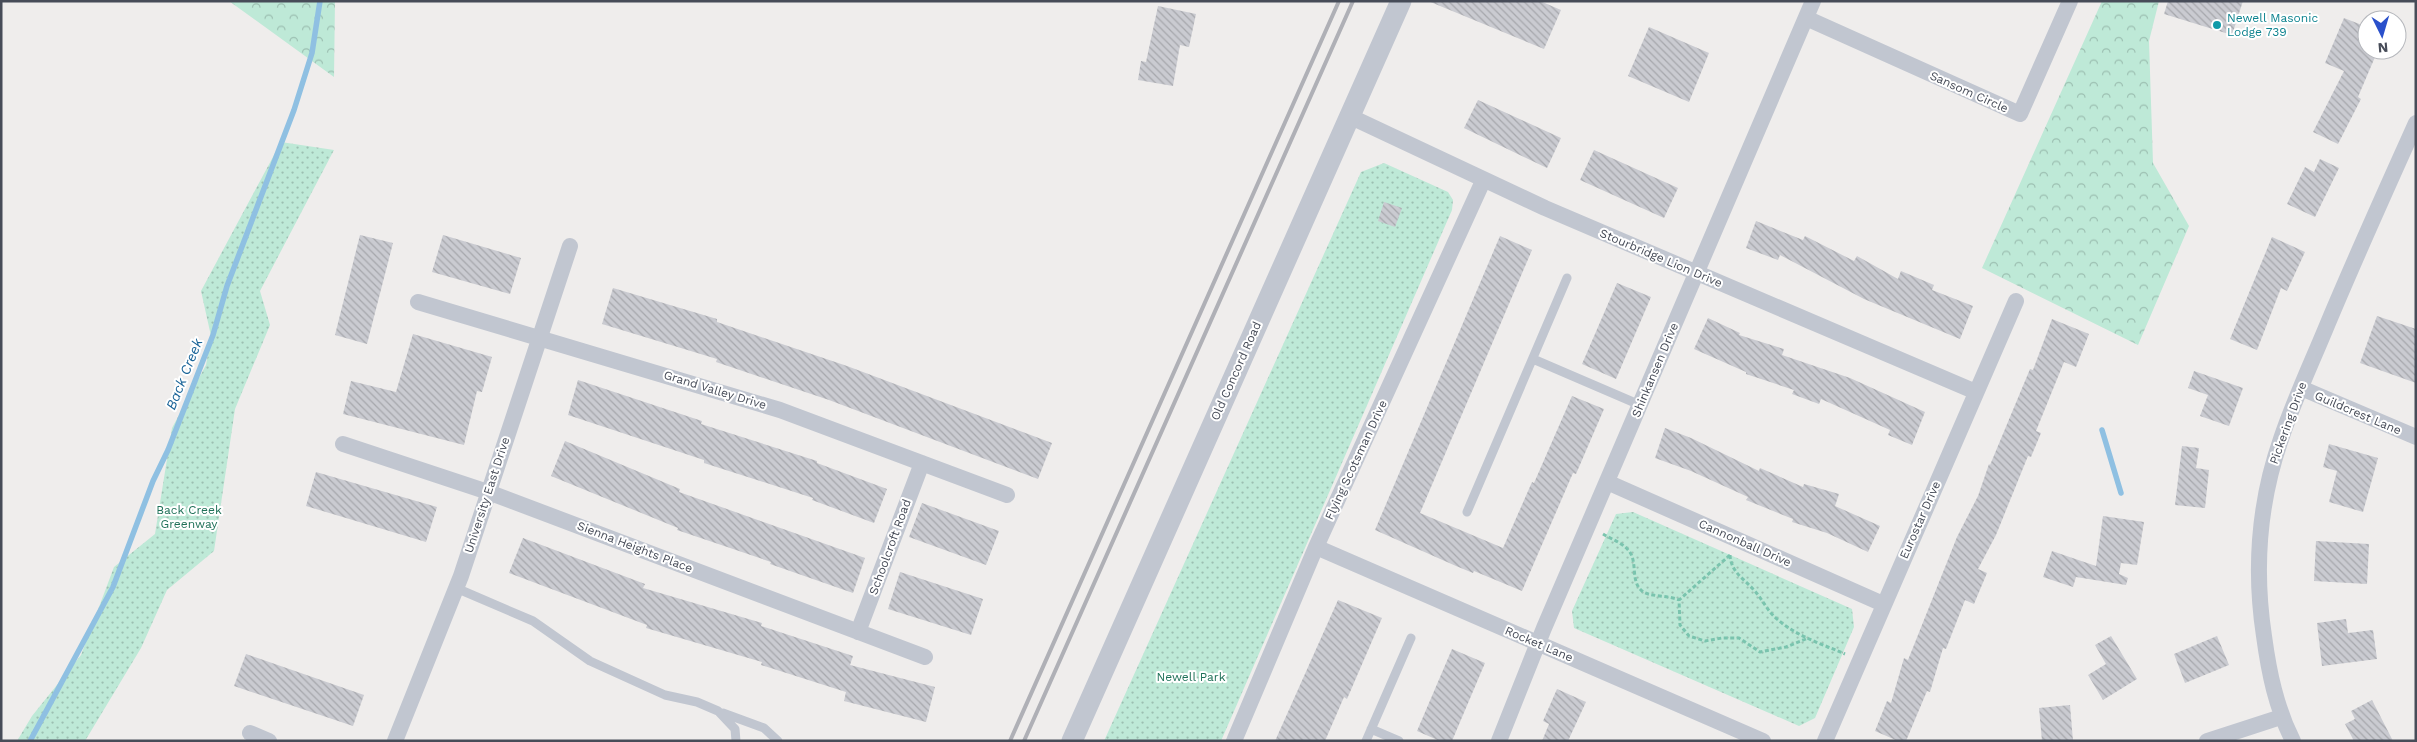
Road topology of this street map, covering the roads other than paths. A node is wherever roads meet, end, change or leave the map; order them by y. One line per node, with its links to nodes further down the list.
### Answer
1 (1401, 1): 5 (street, Old Concord Road)
2 (1813, 1): 4 (street, Shinkansen Drive)
3 (2070, 1): 4 (street, Sansom Circle)
4 (1806, 18): 9 (street, Shinkansen Drive)
5 (1350, 116): 7 (street, Stourbridge Lion Drive); 40 (street, Old Concord Road)
6 (2416, 123): 15 (street, Pickering Drive)
7 (1483, 181): 9 (street, Stourbridge Lion Drive); 25 (street, Flying Scotsman Drive)
8 (570, 246): 13 (street, University East Drive)
9 (1696, 272): 16 (street, Stourbridge Lion Drive); 17 (street, Shinkansen Drive)
10 (1568, 278): 14 (lane)
11 (2016, 301): 16 (street, Eurostar Drive)
12 (418, 302): 13 (street, Grand Valley Drive)
13 (540, 338): 20 (street, Grand Valley Drive); 22 (street, University East Drive)
14 (1533, 358): 17 (lane); 24 (lane)
15 (2301, 388): 18 (street, Guildcrest Lane); 33 (street, Pickering Drive)
16 (1976, 392): 27 (street, Eurostar Drive)
17 (1640, 405): 21 (street, Shinkansen Drive)
18 (2416, 437)
19 (343, 444): 22 (street, Sienna Heights Place)
20 (922, 463): 23 (street, Grand Valley Drive); 28 (street, Schoolcroft Road)
21 (1607, 482): 27 (street, Cannonball Drive); 30 (street, Shinkansen Drive)
22 (488, 492): 26 (street, University East Drive); 28 (street, Sienna Heights Place)
23 (1007, 496)
24 (1467, 512)
25 (1316, 547): 30 (street, Rocket Lane); 41 (street, Flying Scotsman Drive)
26 (456, 588): 32 (lane); 37 (street, University East Drive)
27 (1883, 604): 46 (street, Eurostar Drive)
28 (858, 632): 31 (street, Sienna Heights Place)
29 (1411, 638): 34 (lane)
30 (1537, 643): 44 (street, Shinkansen Drive); 45 (street, Rocket Lane)
31 (925, 657)
32 (718, 711): 38 (lane); 39 (lane)
33 (2281, 717): 47 (street); 48 (street, Pickering Drive)
34 (1372, 729): 42 (lane); 43 (lane)
35 (250, 733): 36 (street)
36 (269, 741)
37 (395, 741)
38 (736, 741)
39 (778, 741)
40 (1072, 741)
41 (1234, 741)
42 (1366, 741)
43 (1399, 741)
44 (1498, 741)
45 (1763, 741)
46 (1825, 741)
47 (2207, 741)
48 (2293, 741)

